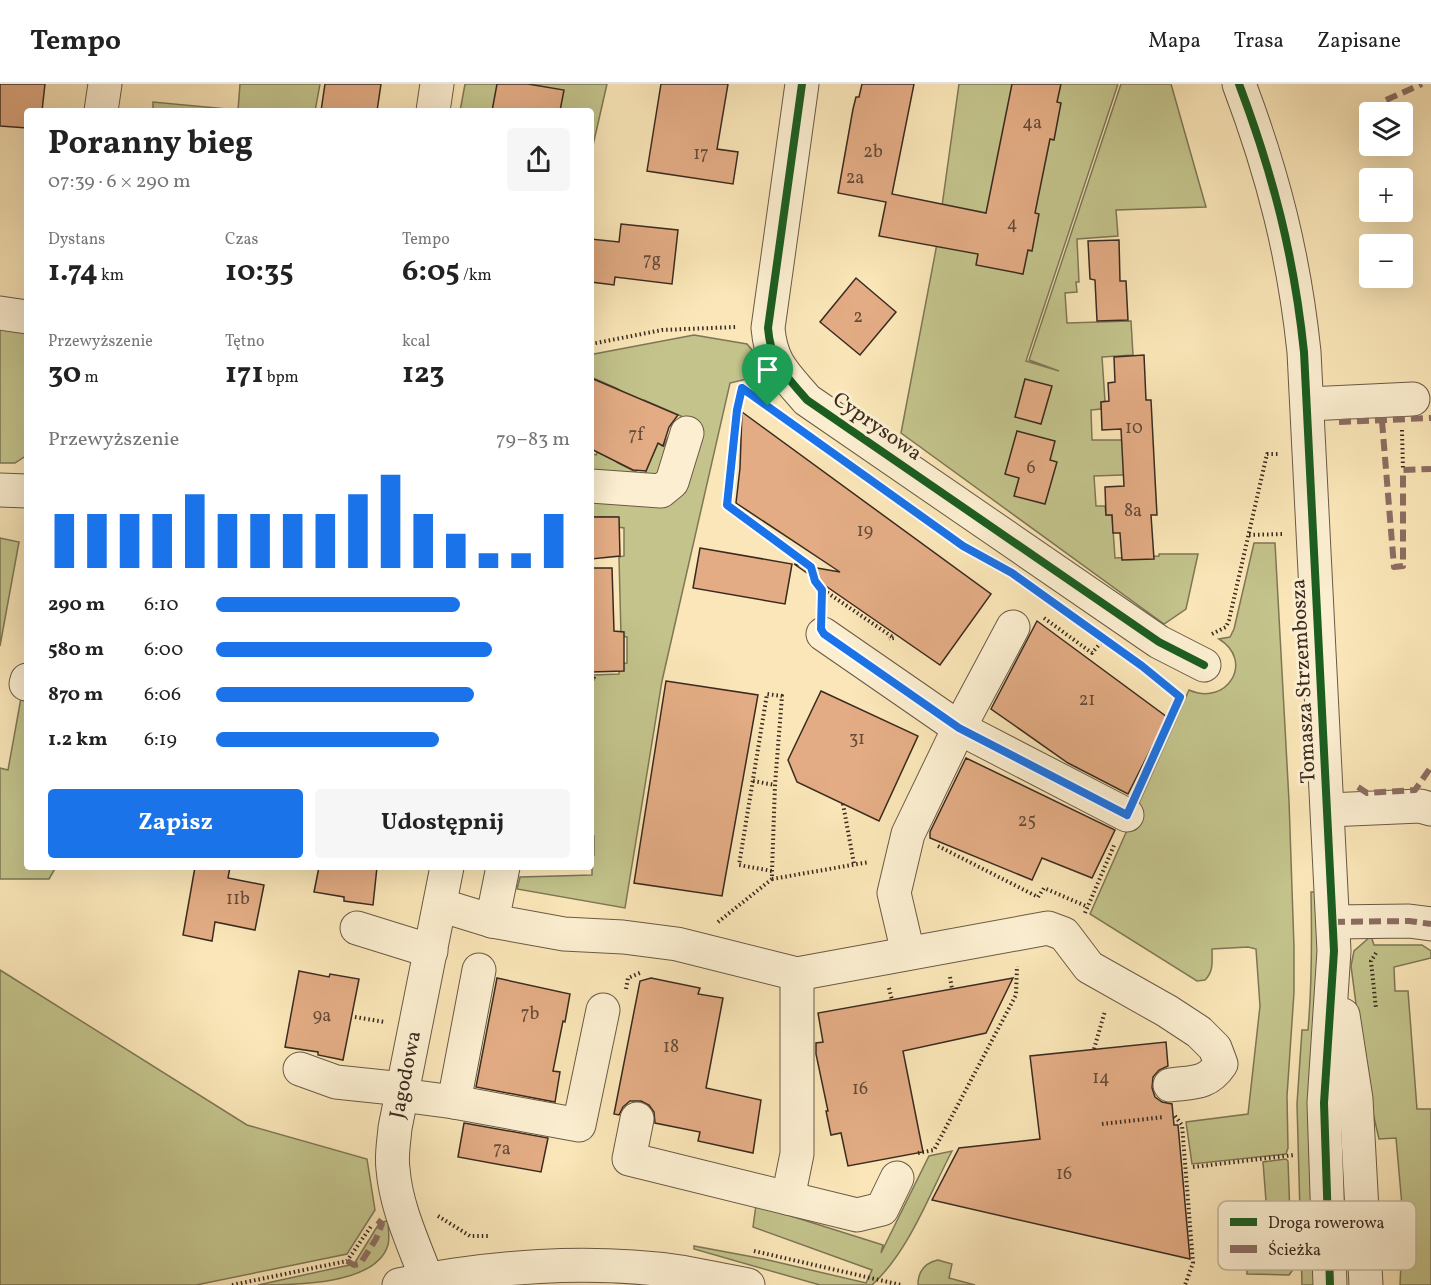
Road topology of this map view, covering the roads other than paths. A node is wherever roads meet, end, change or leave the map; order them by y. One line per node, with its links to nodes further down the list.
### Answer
1 (105, 84): 5 (street)
2 (437, 84): 6 (street)
3 (802, 84): 17 (street, Cyprysowa)
4 (1239, 84): 9 (street, Tomasza Strzembosza)
5 (101, 108)
6 (433, 108)
7 (0, 313): 8 (street)
8 (24, 317)
9 (1308, 404): 10 (street); 20 (street, Tomasza Strzembosza)
10 (1407, 409)
11 (687, 433): 12 (street)
12 (594, 486)
13 (0, 490): 14 (street)
14 (24, 491)
15 (1013, 627): 18 (street)
16 (824, 634): 18 (street)
17 (1203, 650)
18 (959, 728): 21 (street); 30 (street)
19 (1431, 809): 20 (street)
20 (1328, 810): 28 (street, Tomasza Strzembosza)
21 (1127, 815)
22 (446, 870): 24 (street, Jagodowa)
23 (502, 870): 25 (street)
24 (440, 905): 25 (street); 29 (street, Jagodowa)
25 (492, 921): 32 (street)
26 (1431, 924): 28 (street)
27 (357, 928): 29 (street)
28 (1334, 937): 41 (street, Tomasza Strzembosza); 42 (street, Tomasza Strzembosza)
29 (431, 951): 36 (street, Jagodowa)
30 (908, 953): 32 (street); 35 (street)
31 (479, 970): 37 (street)
32 (797, 974): 40 (street)
33 (614, 1003): 37 (street)
34 (300, 1069): 36 (street)
35 (1170, 1085)
36 (402, 1092): 37 (street); 45 (street, Jagodowa)
37 (454, 1102)
38 (637, 1119): 40 (street)
39 (897, 1178): 40 (street)
40 (788, 1198)
41 (1327, 1201)
42 (1361, 1201)
43 (1330, 1270): 47 (street, Tomasza Strzembosza)
44 (1365, 1270): 48 (street, Tomasza Strzembosza)
45 (413, 1282): 46 (street)
46 (748, 1285)
47 (1330, 1285)
48 (1366, 1285)

